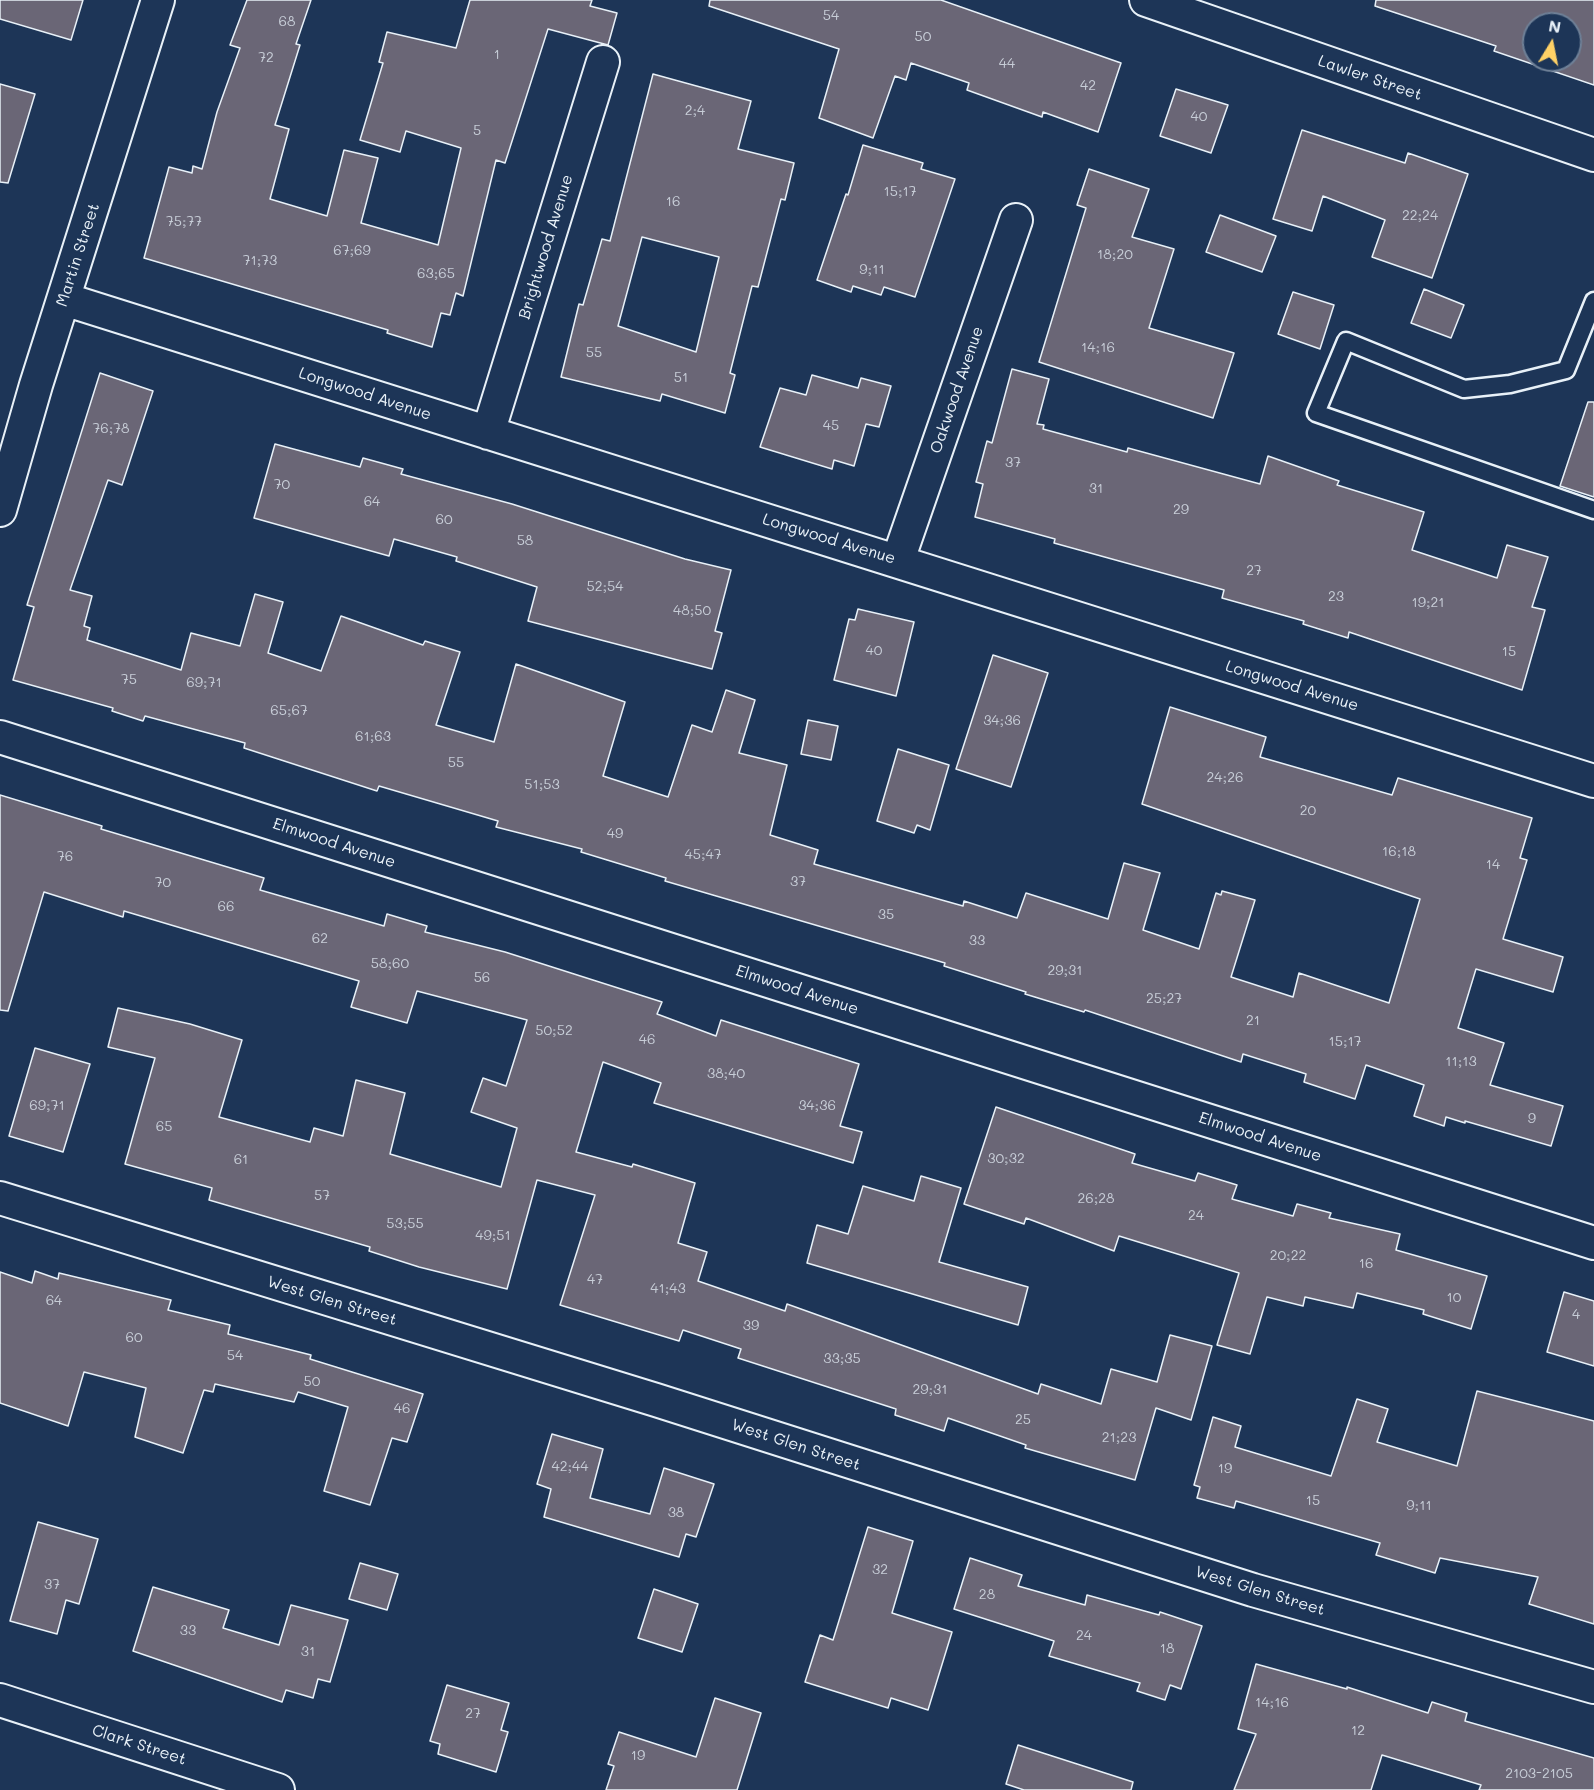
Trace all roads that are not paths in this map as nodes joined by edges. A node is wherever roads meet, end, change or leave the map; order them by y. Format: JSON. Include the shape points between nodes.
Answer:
{"nodes":[{"id":1,"x":158,"y":0,"type":"edge"},
{"id":2,"x":1146,"y":0,"type":"edge"},
{"id":3,"x":603,"y":62,"type":"dead end"},
{"id":4,"x":1594,"y":156,"type":"edge"},
{"id":5,"x":1016,"y":220,"type":"dead end"},
{"id":6,"x":64,"y":299,"type":"junction"},
{"id":7,"x":1594,"y":301,"type":"edge"},
{"id":8,"x":488,"y":433,"type":"junction"},
{"id":9,"x":0,"y":510,"type":"edge"},
{"id":10,"x":1594,"y":510,"type":"edge"},
{"id":11,"x":898,"y":561,"type":"junction"},
{"id":12,"x":0,"y":737,"type":"edge"},
{"id":13,"x":1594,"y":781,"type":"edge"},
{"id":14,"x":0,"y":1198,"type":"edge"},
{"id":15,"x":1594,"y":1243,"type":"edge"},
{"id":16,"x":1594,"y":1687,"type":"edge"},
{"id":17,"x":0,"y":1700,"type":"edge"},
{"id":18,"x":278,"y":1790,"type":"edge"}],
"edges":[{"from":1,"to":6,"type":"street","name":"Martin Street"},
{"from":2,"to":4,"type":"street","name":"Lawler Street"},
{"from":3,"to":8,"type":"street","name":"Brightwood Avenue"},
{"from":5,"to":11,"type":"street","name":"Oakwood Avenue"},
{"from":6,"to":8,"type":"street","name":"Longwood Avenue"},
{"from":6,"to":9,"type":"street","name":"Martin Street"},
{"from":7,"to":10,"type":"lane","via":[[1566,370],[1510,384],[1464,388],[1346,341],[1316,413]]},
{"from":8,"to":11,"type":"street","name":"Longwood Avenue"},
{"from":11,"to":13,"type":"street","name":"Longwood Avenue"},
{"from":12,"to":15,"type":"street","name":"Elmwood Avenue"},
{"from":14,"to":16,"type":"street","name":"West Glen Street","via":[[656,1400],[1253,1590]]},
{"from":17,"to":18,"type":"street","name":"Clark Street"}]}
